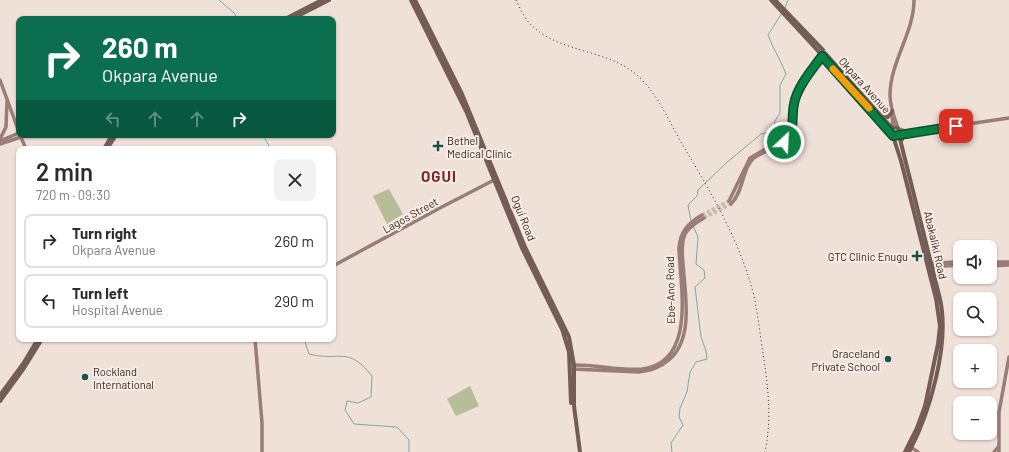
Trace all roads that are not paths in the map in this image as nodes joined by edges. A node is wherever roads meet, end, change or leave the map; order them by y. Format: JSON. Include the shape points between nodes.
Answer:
{"nodes":[{"id":1,"x":322,"y":0,"type":"edge"},
{"id":2,"x":329,"y":0,"type":"edge"},
{"id":3,"x":411,"y":0,"type":"edge"},
{"id":4,"x":415,"y":0,"type":"edge"},
{"id":5,"x":771,"y":0,"type":"edge"},
{"id":6,"x":776,"y":0,"type":"edge"},
{"id":7,"x":914,"y":0,"type":"edge"},
{"id":8,"x":783,"y":11,"type":"junction"},
{"id":9,"x":291,"y":16,"type":"edge"},
{"id":10,"x":298,"y":16,"type":"edge"},
{"id":11,"x":822,"y":54,"type":"junction"},
{"id":12,"x":0,"y":80,"type":"edge"},
{"id":13,"x":861,"y":97,"type":"junction"},
{"id":14,"x":7,"y":98,"type":"junction"},
{"id":15,"x":892,"y":112,"type":"junction"},
{"id":16,"x":882,"y":117,"type":"junction"},
{"id":17,"x":1009,"y":118,"type":"edge"},
{"id":18,"x":16,"y":123,"type":"edge"},
{"id":19,"x":892,"y":131,"type":"junction"},
{"id":20,"x":899,"y":131,"type":"junction"},
{"id":21,"x":5,"y":132,"type":"junction"},
{"id":22,"x":907,"y":133,"type":"junction"},
{"id":23,"x":16,"y":136,"type":"edge"},
{"id":24,"x":0,"y":140,"type":"edge"},
{"id":25,"x":7,"y":140,"type":"junction"},
{"id":26,"x":901,"y":141,"type":"junction"},
{"id":27,"x":0,"y":144,"type":"edge"},
{"id":28,"x":497,"y":179,"type":"junction"},
{"id":29,"x":910,"y":187,"type":"junction"},
{"id":30,"x":730,"y":202,"type":"tunnel mouth"},
{"id":31,"x":703,"y":217,"type":"tunnel mouth"},
{"id":32,"x":997,"y":262,"type":"edge"},
{"id":33,"x":1008,"y":263,"type":"edge"},
{"id":34,"x":336,"y":264,"type":"edge"},
{"id":35,"x":953,"y":264,"type":"edge"},
{"id":36,"x":929,"y":265,"type":"junction"},
{"id":37,"x":997,"y":265,"type":"edge"},
{"id":38,"x":36,"y":342,"type":"edge"},
{"id":39,"x":40,"y":342,"type":"edge"},
{"id":40,"x":255,"y":342,"type":"edge"},
{"id":41,"x":1009,"y":357,"type":"edge"},
{"id":42,"x":573,"y":367,"type":"junction"},
{"id":43,"x":0,"y":395,"type":"edge"},
{"id":44,"x":0,"y":401,"type":"edge"},
{"id":45,"x":910,"y":446,"type":"junction"},
{"id":46,"x":998,"y":446,"type":"junction"},
{"id":47,"x":262,"y":452,"type":"edge"},
{"id":48,"x":578,"y":452,"type":"edge"},
{"id":49,"x":905,"y":452,"type":"edge"},
{"id":50,"x":909,"y":452,"type":"edge"},
{"id":51,"x":918,"y":452,"type":"edge"},
{"id":52,"x":994,"y":452,"type":"edge"},
{"id":53,"x":999,"y":452,"type":"edge"}],
"edges":[{"from":1,"to":9,"type":"main road"},
{"from":2,"to":10,"type":"main road"},
{"from":3,"to":28,"type":"main road","name":"Ogui Road","via":[[462,101]]},
{"from":4,"to":28,"type":"main road","name":"Ogui Road","via":[[462,94]]},
{"from":5,"to":8,"type":"main road","name":"Okpara Avenue"},
{"from":6,"to":8,"type":"main road","name":"Okpara Avenue"},
{"from":7,"to":15,"type":"main road","via":[[911,23],[892,81]]},
{"from":8,"to":11,"type":"main road","name":"Okpara Avenue"},
{"from":11,"to":13,"type":"main road","name":"Okpara Avenue"},
{"from":11,"to":30,"type":"main road","via":[[804,76],[792,99],[788,133],[750,158]]},
{"from":12,"to":14,"type":"main road"},
{"from":13,"to":16,"type":"main road","name":"Okpara Avenue"},
{"from":13,"to":19,"type":"main road","name":"Okpara Avenue"},
{"from":14,"to":18,"type":"main road"},
{"from":14,"to":21,"type":"main road"},
{"from":15,"to":16,"type":"main road","via":[[888,117]]},
{"from":15,"to":19,"type":"main road"},
{"from":15,"to":20,"type":"main road"},
{"from":16,"to":19,"type":"main road","name":"Okpara Avenue"},
{"from":17,"to":22,"type":"main road"},
{"from":19,"to":20,"type":"main road"},
{"from":19,"to":20,"type":"main road"},
{"from":19,"to":29,"type":"main road","name":"Abakaliki Road"},
{"from":20,"to":22,"type":"main road"},
{"from":20,"to":26,"type":"main road","name":"Abakaliki Road"},
{"from":21,"to":24,"type":"main road"},
{"from":21,"to":25,"type":"main road"},
{"from":22,"to":26,"type":"main road"},
{"from":23,"to":25,"type":"main road"},
{"from":24,"to":25,"type":"main road"},
{"from":25,"to":27,"type":"main road"},
{"from":26,"to":29,"type":"main road","name":"Abakaliki Road"},
{"from":28,"to":34,"type":"main road","name":"Lagos Street"},
{"from":28,"to":42,"type":"main road","name":"Ogui Road","via":[[525,247],[570,337]]},
{"from":29,"to":36,"type":"main road","name":"Abakaliki Road"},
{"from":31,"to":42,"type":"main road","name":"Ebe-Ano Road","via":[[692,224],[683,241],[686,317],[682,339],[675,354],[663,365],[650,371]]},
{"from":32,"to":33,"type":"main road"},
{"from":33,"to":37,"type":"main road"},
{"from":35,"to":36,"type":"main road"},
{"from":36,"to":45,"type":"main road","name":"Abakaliki Road","via":[[942,308],[944,330],[922,427]]},
{"from":38,"to":43,"type":"main road"},
{"from":39,"to":44,"type":"main road"},
{"from":40,"to":47,"type":"main road"},
{"from":41,"to":46,"type":"main road","via":[[999,412]]},
{"from":42,"to":48,"type":"main road","name":"Ogui Road"},
{"from":45,"to":49,"type":"main road","name":"Abakaliki Road"},
{"from":45,"to":50,"type":"main road","name":"Abakaliki Road"},
{"from":45,"to":51,"type":"main road"},
{"from":46,"to":52,"type":"main road"},
{"from":46,"to":53,"type":"main road"}]}
